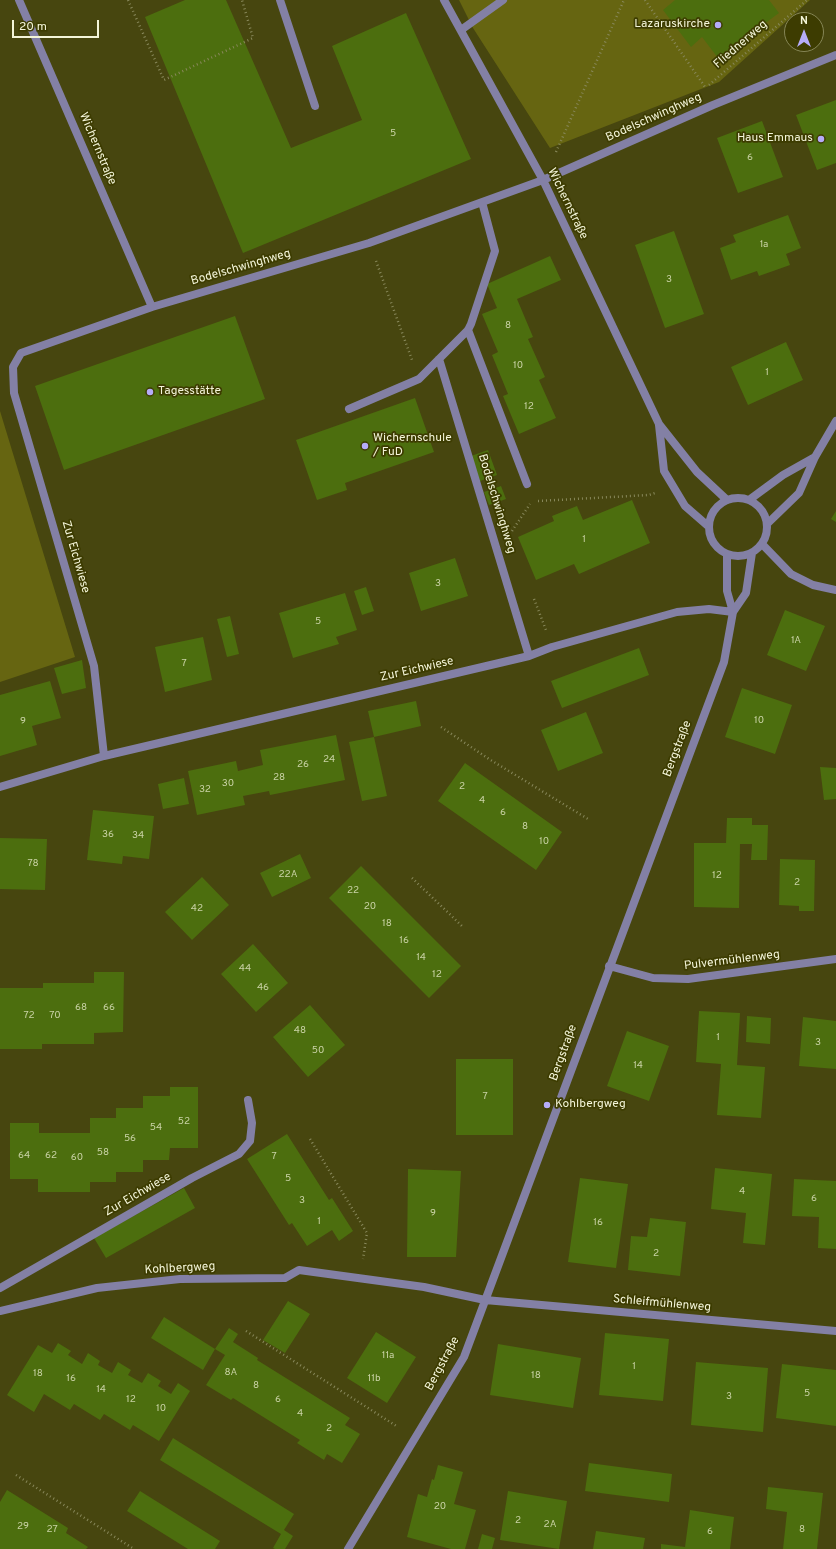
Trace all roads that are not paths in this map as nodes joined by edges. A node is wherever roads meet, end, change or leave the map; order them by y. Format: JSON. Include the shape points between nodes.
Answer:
{"nodes":[{"id":1,"x":19,"y":0,"type":"edge"},
{"id":2,"x":280,"y":0,"type":"edge"},
{"id":3,"x":444,"y":0,"type":"edge"},
{"id":4,"x":503,"y":0,"type":"edge"},
{"id":5,"x":461,"y":30,"type":"junction"},
{"id":6,"x":836,"y":55,"type":"edge"},
{"id":7,"x":315,"y":106,"type":"dead end"},
{"id":8,"x":543,"y":180,"type":"junction"},
{"id":9,"x":482,"y":202,"type":"junction"},
{"id":10,"x":152,"y":307,"type":"junction"},
{"id":11,"x":468,"y":330,"type":"junction"},
{"id":12,"x":439,"y":359,"type":"junction"},
{"id":13,"x":13,"y":367,"type":"joint"},
{"id":14,"x":349,"y":409,"type":"dead end"},
{"id":15,"x":836,"y":421,"type":"edge"},
{"id":16,"x":659,"y":424,"type":"junction"},
{"id":17,"x":815,"y":457,"type":"junction"},
{"id":18,"x":527,"y":484,"type":"dead end"},
{"id":19,"x":727,"y":500,"type":"junction"},
{"id":20,"x":749,"y":500,"type":"junction"},
{"id":21,"x":767,"y":524,"type":"junction"},
{"id":22,"x":708,"y":526,"type":"junction"},
{"id":23,"x":762,"y":544,"type":"junction"},
{"id":24,"x":752,"y":553,"type":"junction"},
{"id":25,"x":728,"y":555,"type":"junction"},
{"id":26,"x":836,"y":590,"type":"edge"},
{"id":27,"x":733,"y":612,"type":"junction"},
{"id":28,"x":529,"y":656,"type":"junction"},
{"id":29,"x":104,"y":756,"type":"junction"},
{"id":30,"x":0,"y":787,"type":"edge"},
{"id":31,"x":836,"y":959,"type":"edge"},
{"id":32,"x":609,"y":966,"type":"junction"},
{"id":33,"x":248,"y":1100,"type":"dead end"},
{"id":34,"x":0,"y":1288,"type":"edge"},
{"id":35,"x":485,"y":1300,"type":"junction"},
{"id":36,"x":0,"y":1311,"type":"edge"},
{"id":37,"x":836,"y":1332,"type":"edge"},
{"id":38,"x":348,"y":1549,"type":"edge"}],
"edges":[{"from":1,"to":10,"type":"street","name":"Wichernstraße"},
{"from":2,"to":7,"type":"street"},
{"from":3,"to":5,"type":"street","name":"Wichernstraße"},
{"from":4,"to":5,"type":"street"},
{"from":5,"to":8,"type":"street","name":"Wichernstraße"},
{"from":6,"to":8,"type":"street","name":"Bodelschwinghweg","via":[[713,105]]},
{"from":8,"to":9,"type":"street","name":"Bodelschwinghweg"},
{"from":8,"to":16,"type":"street","name":"Wichernstraße"},
{"from":9,"to":10,"type":"street","name":"Bodelschwinghweg","via":[[369,243]]},
{"from":9,"to":11,"type":"street","via":[[495,251]]},
{"from":10,"to":13,"type":"street","name":"Bodelschwinghweg","via":[[21,353]]},
{"from":11,"to":12,"type":"street"},
{"from":11,"to":18,"type":"street"},
{"from":12,"to":14,"type":"street","via":[[419,379]]},
{"from":12,"to":28,"type":"street","name":"Bodelschwinghweg"},
{"from":13,"to":29,"type":"street","name":"Zur Eichwiese","via":[[14,393],[94,666]]},
{"from":15,"to":17,"type":"street"},
{"from":16,"to":19,"type":"street","name":"Wichernstraße","via":[[697,472]]},
{"from":16,"to":22,"type":"street","name":"Wichernstraße","via":[[664,471],[685,506]]},
{"from":17,"to":20,"type":"street","via":[[783,475]]},
{"from":17,"to":21,"type":"street","via":[[799,493]]},
{"from":19,"to":20,"type":"street"},
{"from":19,"to":22,"type":"street","via":[[717,506],[710,515]]},
{"from":20,"to":21,"type":"street","via":[[764,514]]},
{"from":21,"to":23,"type":"street"},
{"from":22,"to":25,"type":"street","via":[[710,538],[717,548]]},
{"from":23,"to":24,"type":"street"},
{"from":23,"to":26,"type":"street","via":[[791,574],[813,585]]},
{"from":24,"to":25,"type":"street"},
{"from":24,"to":27,"type":"street","name":"Bergstraße","via":[[746,593]]},
{"from":25,"to":27,"type":"street","name":"Bergstraße","via":[[728,590]]},
{"from":27,"to":28,"type":"street","name":"Zur Eichwiese","via":[[709,609],[677,612],[552,647]]},
{"from":27,"to":32,"type":"street","name":"Bergstraße","via":[[724,662]]},
{"from":28,"to":29,"type":"street","name":"Zur Eichwiese"},
{"from":29,"to":30,"type":"street","name":"Zur Eichwiese"},
{"from":31,"to":32,"type":"street","name":"Pulvermühlenweg","via":[[688,980],[653,978]]},
{"from":32,"to":35,"type":"street","name":"Bergstraße"},
{"from":33,"to":34,"type":"street","name":"Zur Eichwiese","via":[[252,1123],[250,1141],[239,1154],[192,1178]]},
{"from":35,"to":36,"type":"street","name":"Kohlbergweg","via":[[424,1287],[299,1270],[285,1278],[180,1279],[97,1288]]},
{"from":35,"to":37,"type":"street","name":"Schleifmühlenweg"},
{"from":35,"to":38,"type":"street","name":"Bergstraße","via":[[464,1357]]}]}
